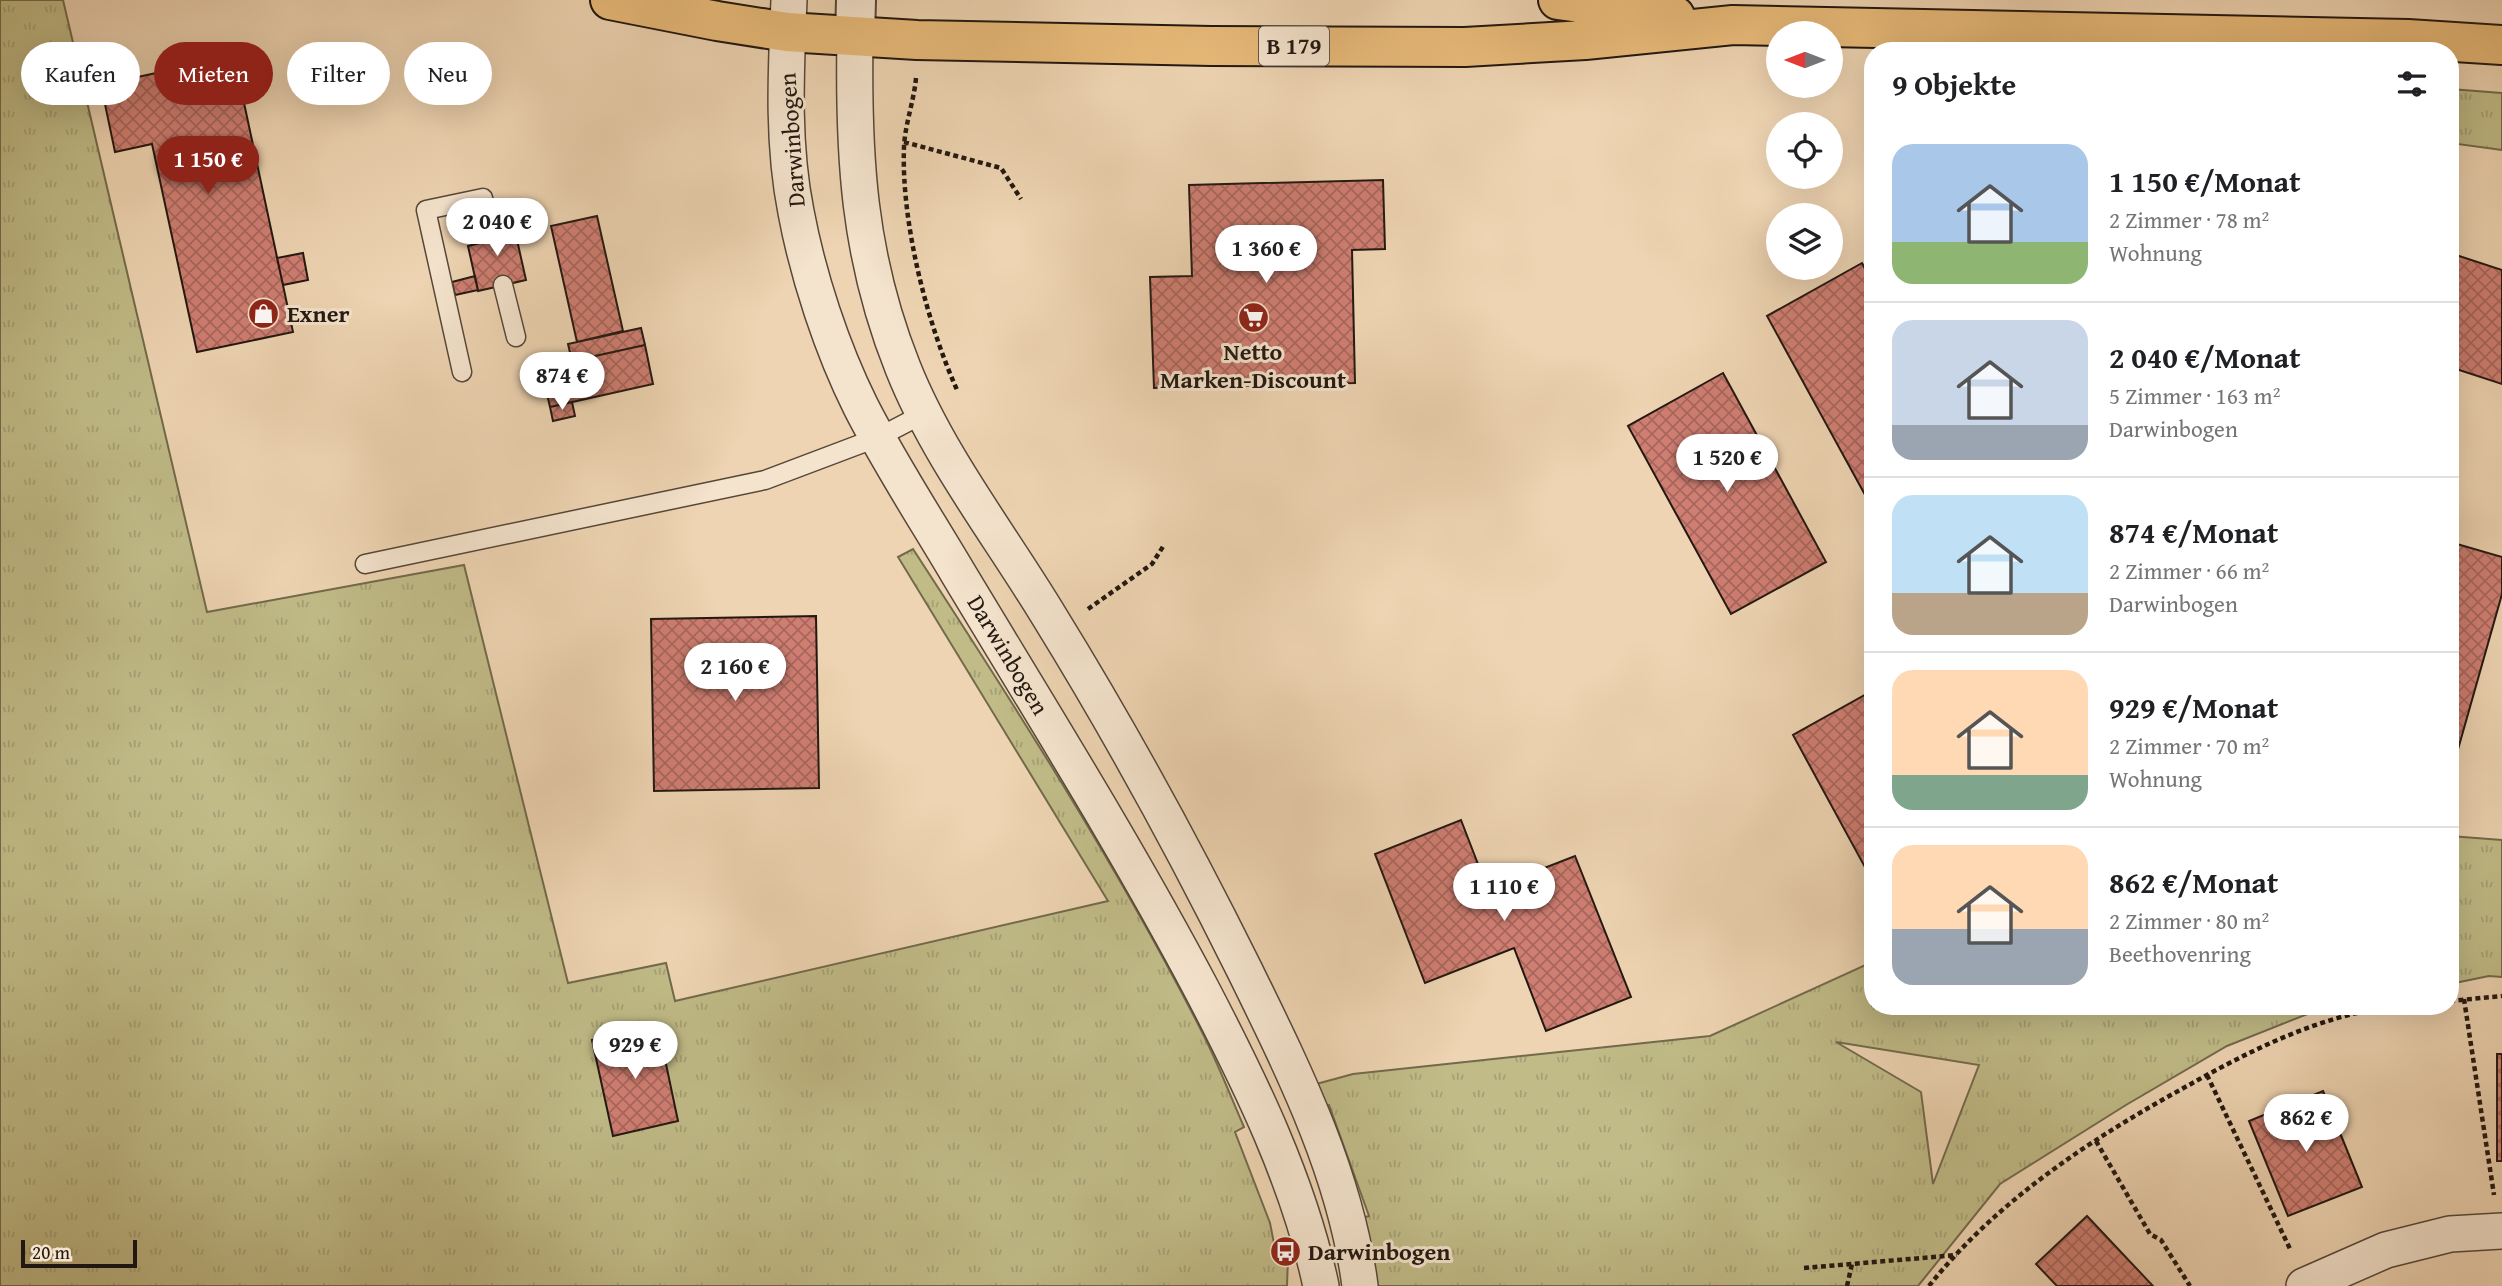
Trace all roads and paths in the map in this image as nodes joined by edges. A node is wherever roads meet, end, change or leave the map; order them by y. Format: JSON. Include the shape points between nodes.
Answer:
{"nodes":[{"id":1,"x":610,"y":0,"type":"edge"},
{"id":2,"x":1558,"y":0,"type":"edge"},
{"id":3,"x":788,"y":16,"type":"edge"},
{"id":4,"x":855,"y":18,"type":"edge"},
{"id":5,"x":1733,"y":25,"type":"junction"},
{"id":6,"x":2453,"y":42,"type":"edge"},
{"id":7,"x":2459,"y":42,"type":"edge"},
{"id":8,"x":2502,"y":44,"type":"edge"},
{"id":9,"x":904,"y":142,"type":"dead end"},
{"id":10,"x":1021,"y":199,"type":"dead end"},
{"id":11,"x":490,"y":227,"type":"dead end"},
{"id":12,"x":503,"y":285,"type":"dead end"},
{"id":13,"x":516,"y":337,"type":"dead end"},
{"id":14,"x":462,"y":372,"type":"dead end"},
{"id":15,"x":925,"y":414,"type":"junction"},
{"id":16,"x":879,"y":437,"type":"junction"},
{"id":17,"x":1164,"y":545,"type":"dead end"},
{"id":18,"x":365,"y":564,"type":"dead end"},
{"id":19,"x":1082,"y":613,"type":"dead end"},
{"id":20,"x":2502,"y":996,"type":"edge"},
{"id":21,"x":2459,"y":999,"type":"edge"},
{"id":22,"x":2464,"y":999,"type":"junction"},
{"id":23,"x":2358,"y":1015,"type":"edge"},
{"id":24,"x":2207,"y":1074,"type":"junction"},
{"id":25,"x":2096,"y":1141,"type":"junction"},
{"id":26,"x":2501,"y":1231,"type":"edge"},
{"id":27,"x":1313,"y":1248,"type":"junction"},
{"id":28,"x":1956,"y":1255,"type":"junction"},
{"id":29,"x":1852,"y":1264,"type":"junction"},
{"id":30,"x":1804,"y":1268,"type":"dead end"},
{"id":31,"x":2306,"y":1285,"type":"edge"},
{"id":32,"x":1304,"y":1286,"type":"edge"},
{"id":33,"x":1321,"y":1286,"type":"edge"},
{"id":34,"x":1360,"y":1286,"type":"edge"},
{"id":35,"x":1847,"y":1286,"type":"edge"},
{"id":36,"x":1929,"y":1286,"type":"edge"},
{"id":37,"x":2190,"y":1286,"type":"edge"}],
"edges":[{"from":1,"to":3,"type":"main road","number":"B 179","via":[[717,22]]},
{"from":2,"to":5,"type":"main road","number":"B 179"},
{"from":3,"to":4,"type":"main road","number":"B 179"},
{"from":3,"to":16,"type":"street","name":"Darwinbogen","via":[[784,103],[796,213],[834,344]]},
{"from":4,"to":5,"type":"main road","number":"B 179","via":[[917,40],[1211,46],[1465,47]]},
{"from":4,"to":15,"type":"street","via":[[857,182],[867,248],[903,368]]},
{"from":5,"to":6,"type":"main road","number":"B 179"},
{"from":7,"to":8,"type":"main road","number":"B 179"},
{"from":9,"to":10,"type":"path","via":[[1002,168]]},
{"from":11,"to":14,"type":"lane","via":[[483,198],[426,210]]},
{"from":12,"to":13,"type":"lane"},
{"from":15,"to":16,"type":"lane"},
{"from":15,"to":34,"type":"street","via":[[1056,628],[1219,918],[1316,1125],[1348,1218]]},
{"from":16,"to":18,"type":"lane","via":[[765,480]]},
{"from":16,"to":27,"type":"street","name":"Darwinbogen","via":[[1171,931],[1265,1116]]},
{"from":17,"to":19,"type":"path","via":[[1152,564]]},
{"from":20,"to":22,"type":"path"},
{"from":21,"to":22,"type":"path"},
{"from":22,"to":26,"type":"path"},
{"from":23,"to":24,"type":"path","via":[[2311,1026]]},
{"from":24,"to":25,"type":"path"},
{"from":24,"to":31,"type":"path"},
{"from":25,"to":28,"type":"path","via":[[1977,1232]]},
{"from":25,"to":37,"type":"path","via":[[2150,1234],[2161,1240]]},
{"from":26,"to":31,"type":"street","via":[[2450,1234],[2386,1250]]},
{"from":27,"to":32,"type":"street"},
{"from":27,"to":33,"type":"street","name":"Darwinbogen"},
{"from":28,"to":29,"type":"path"},
{"from":28,"to":36,"type":"path"},
{"from":29,"to":30,"type":"path"},
{"from":29,"to":35,"type":"path"}]}
